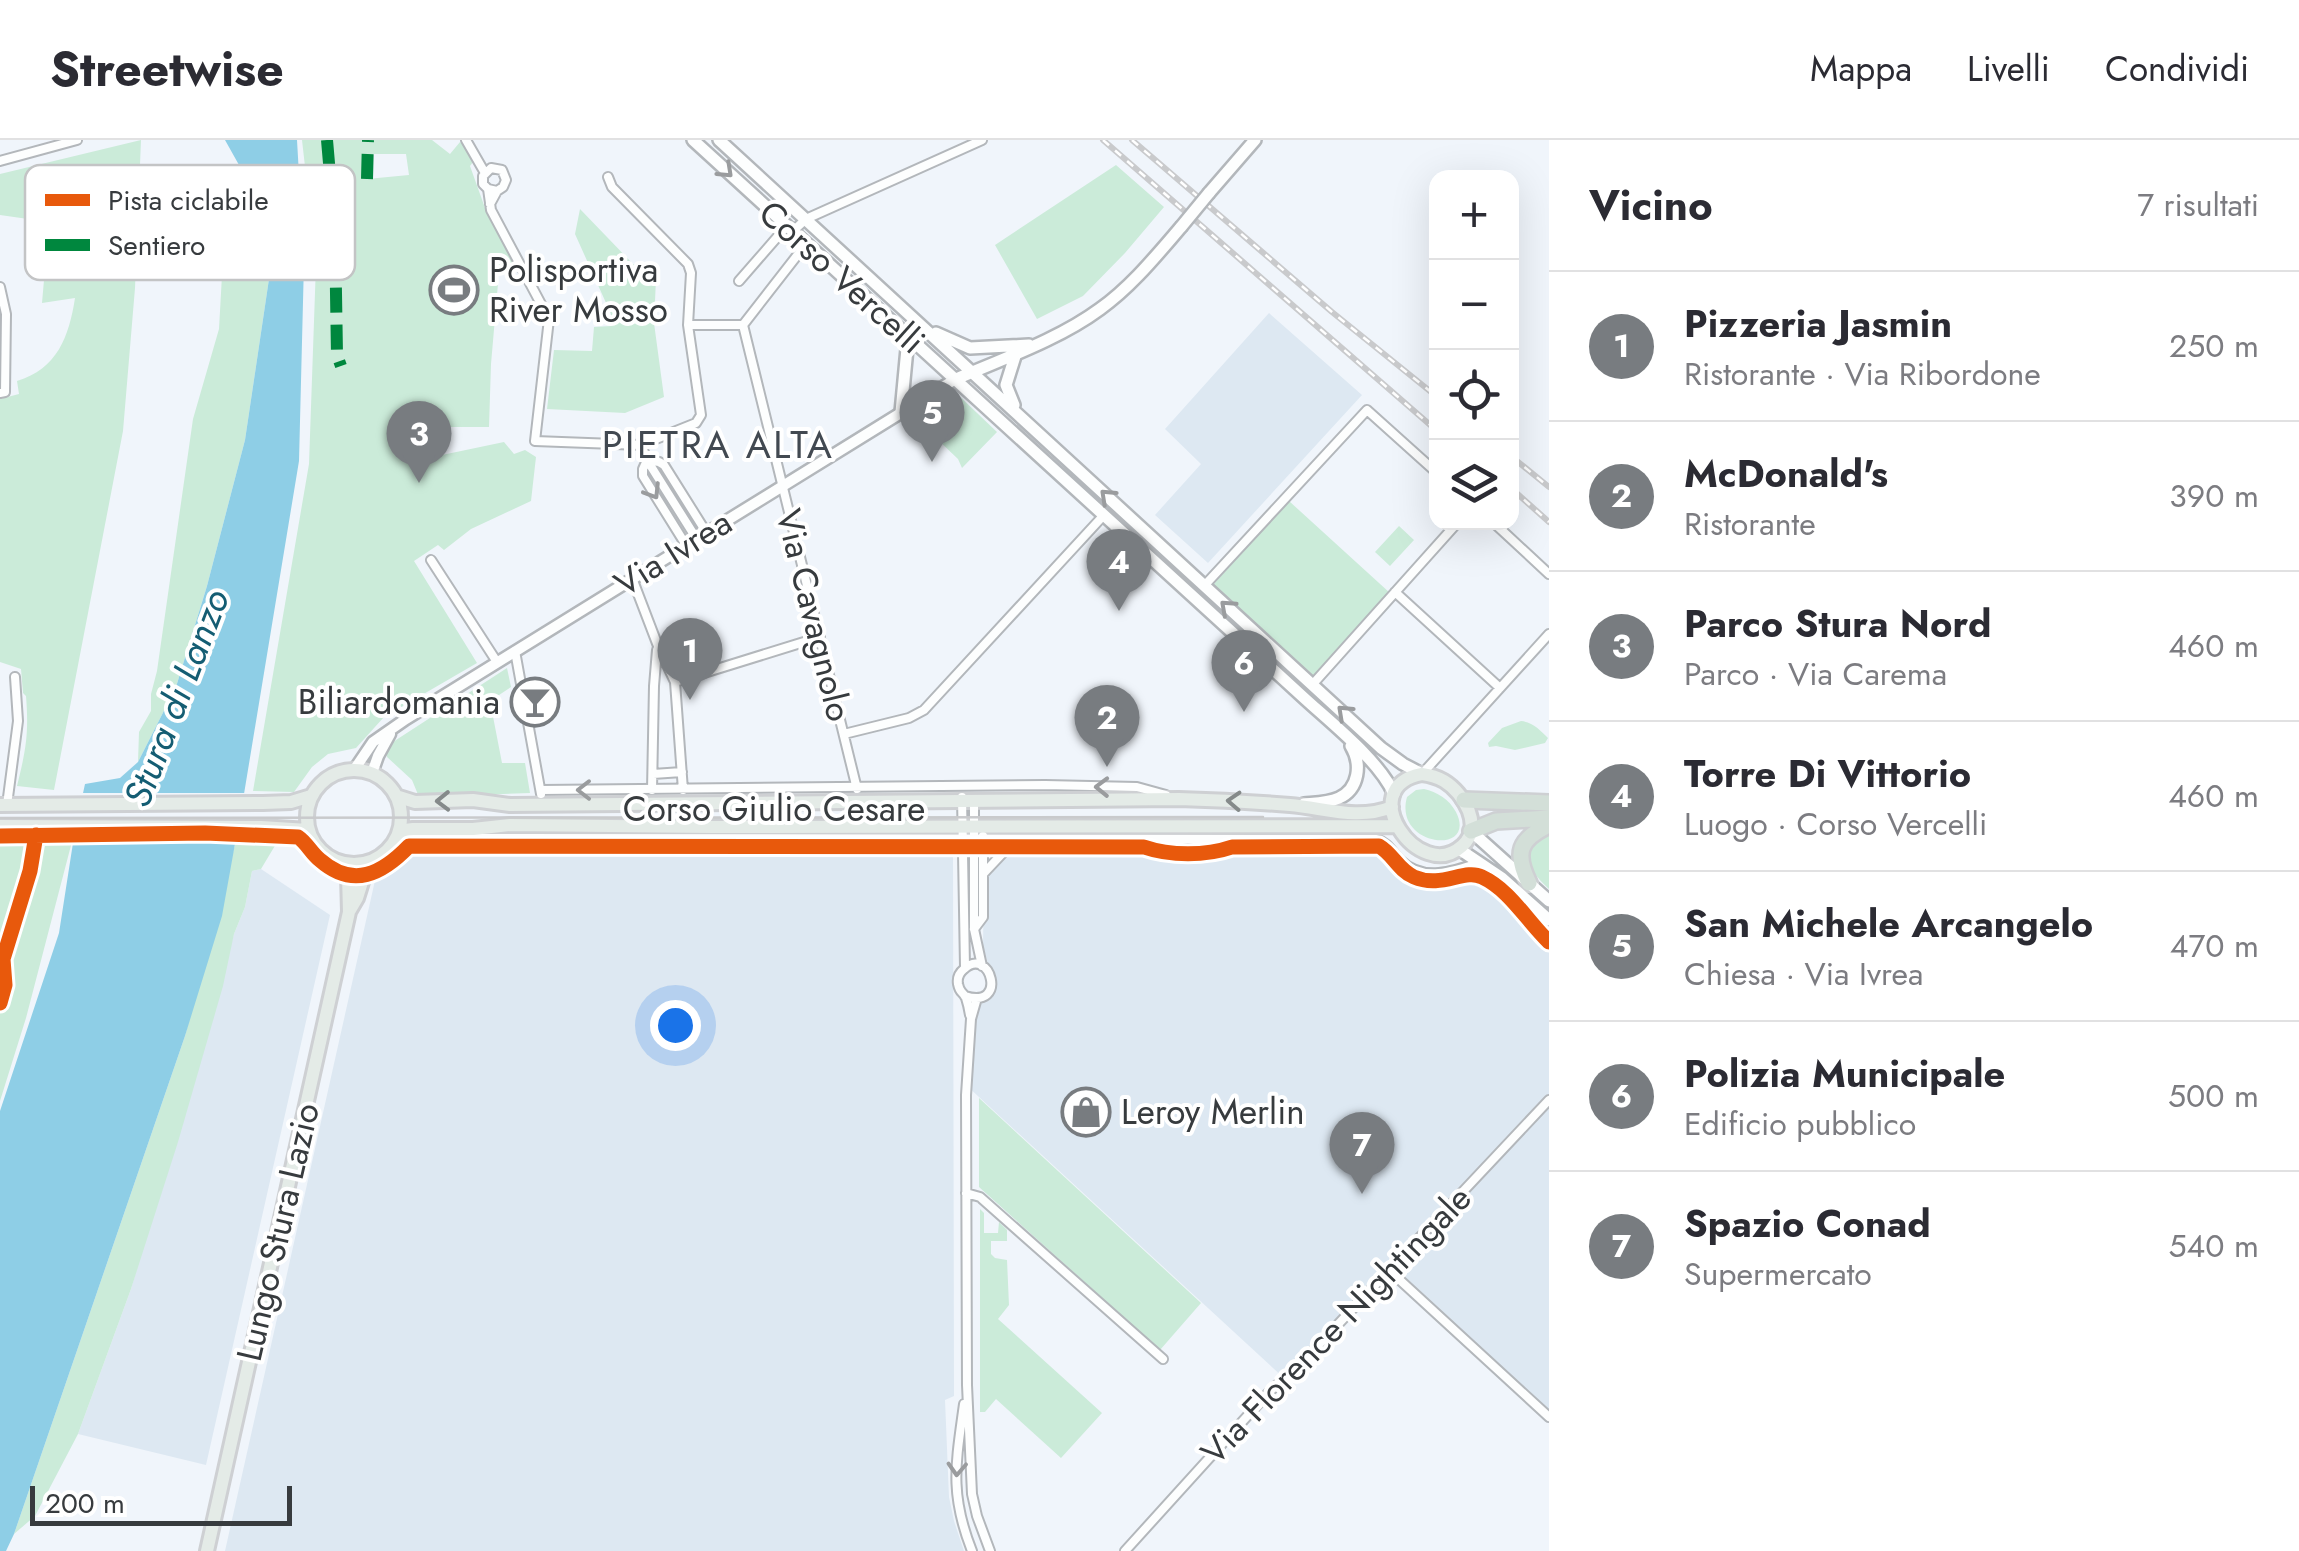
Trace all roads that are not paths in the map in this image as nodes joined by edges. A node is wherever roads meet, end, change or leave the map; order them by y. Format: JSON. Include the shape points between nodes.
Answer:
{"nodes":[{"id":1,"x":77,"y":140,"type":"edge"},
{"id":2,"x":466,"y":140,"type":"edge"},
{"id":3,"x":693,"y":140,"type":"edge"},
{"id":4,"x":719,"y":140,"type":"edge"},
{"id":5,"x":982,"y":140,"type":"edge"},
{"id":6,"x":1254,"y":140,"type":"edge"},
{"id":7,"x":0,"y":162,"type":"edge"},
{"id":8,"x":484,"y":172,"type":"junction"},
{"id":9,"x":608,"y":177,"type":"dead end"},
{"id":10,"x":492,"y":190,"type":"junction"},
{"id":11,"x":806,"y":219,"type":"junction"},
{"id":12,"x":789,"y":229,"type":"junction"},
{"id":13,"x":806,"y":244,"type":"junction"},
{"id":14,"x":739,"y":281,"type":"dead end"},
{"id":15,"x":0,"y":287,"type":"edge"},
{"id":16,"x":743,"y":324,"type":"junction"},
{"id":17,"x":920,"y":324,"type":"junction"},
{"id":18,"x":688,"y":325,"type":"junction"},
{"id":19,"x":908,"y":338,"type":"junction"},
{"id":20,"x":1033,"y":345,"type":"junction"},
{"id":21,"x":1016,"y":353,"type":"junction"},
{"id":22,"x":972,"y":372,"type":"junction"},
{"id":23,"x":954,"y":380,"type":"junction"},
{"id":24,"x":0,"y":393,"type":"edge"},
{"id":25,"x":901,"y":412,"type":"junction"},
{"id":26,"x":1021,"y":417,"type":"junction"},
{"id":27,"x":641,"y":445,"type":"junction"},
{"id":28,"x":647,"y":460,"type":"junction"},
{"id":29,"x":1429,"y":466,"type":"edge"},
{"id":30,"x":782,"y":486,"type":"junction"},
{"id":31,"x":1103,"y":516,"type":"junction"},
{"id":32,"x":1451,"y":530,"type":"edge"},
{"id":33,"x":1502,"y":530,"type":"edge"},
{"id":34,"x":696,"y":538,"type":"junction"},
{"id":35,"x":431,"y":560,"type":"dead end"},
{"id":36,"x":1549,"y":574,"type":"edge"},
{"id":37,"x":632,"y":578,"type":"junction"},
{"id":38,"x":1204,"y":586,"type":"junction"},
{"id":39,"x":1395,"y":592,"type":"junction"},
{"id":40,"x":1549,"y":634,"type":"edge"},
{"id":41,"x":820,"y":636,"type":"junction"},
{"id":42,"x":658,"y":646,"type":"junction"},
{"id":43,"x":515,"y":652,"type":"junction"},
{"id":44,"x":497,"y":662,"type":"junction"},
{"id":45,"x":15,"y":677,"type":"dead end"},
{"id":46,"x":675,"y":682,"type":"junction"},
{"id":47,"x":1313,"y":683,"type":"junction"},
{"id":48,"x":1500,"y":688,"type":"junction"},
{"id":49,"x":1302,"y":696,"type":"junction"},
{"id":50,"x":394,"y":727,"type":"junction"},
{"id":51,"x":844,"y":734,"type":"junction"},
{"id":52,"x":1346,"y":738,"type":"junction"},
{"id":53,"x":354,"y":770,"type":"junction"},
{"id":54,"x":682,"y":772,"type":"junction"},
{"id":55,"x":372,"y":774,"type":"junction"},
{"id":56,"x":652,"y":774,"type":"junction"},
{"id":57,"x":1422,"y":774,"type":"junction"},
{"id":58,"x":857,"y":788,"type":"junction"},
{"id":59,"x":652,"y":790,"type":"junction"},
{"id":60,"x":684,"y":790,"type":"junction"},
{"id":61,"x":968,"y":794,"type":"junction"},
{"id":62,"x":311,"y":796,"type":"junction"},
{"id":63,"x":396,"y":796,"type":"junction"},
{"id":64,"x":744,"y":796,"type":"junction"},
{"id":65,"x":542,"y":797,"type":"junction"},
{"id":66,"x":1393,"y":800,"type":"junction"},
{"id":67,"x":1464,"y":800,"type":"junction"},
{"id":68,"x":7,"y":801,"type":"edge"},
{"id":69,"x":1549,"y":803,"type":"edge"},
{"id":70,"x":1289,"y":805,"type":"junction"},
{"id":71,"x":1549,"y":821,"type":"edge"},
{"id":72,"x":0,"y":826,"type":"edge"},
{"id":73,"x":1396,"y":826,"type":"junction"},
{"id":74,"x":308,"y":830,"type":"junction"},
{"id":75,"x":1471,"y":831,"type":"junction"},
{"id":76,"x":973,"y":833,"type":"junction"},
{"id":77,"x":1250,"y":833,"type":"junction"},
{"id":78,"x":396,"y":838,"type":"junction"},
{"id":79,"x":1016,"y":840,"type":"junction"},
{"id":80,"x":1458,"y":849,"type":"junction"},
{"id":81,"x":1438,"y":855,"type":"junction"},
{"id":82,"x":368,"y":863,"type":"junction"},
{"id":83,"x":1480,"y":863,"type":"junction"},
{"id":84,"x":346,"y":864,"type":"junction"},
{"id":85,"x":984,"y":873,"type":"junction"},
{"id":86,"x":1435,"y":874,"type":"junction"},
{"id":87,"x":1529,"y":883,"type":"junction"},
{"id":88,"x":1549,"y":901,"type":"edge"},
{"id":89,"x":349,"y":912,"type":"junction"},
{"id":90,"x":1549,"y":920,"type":"edge"},
{"id":91,"x":974,"y":929,"type":"junction"},
{"id":92,"x":982,"y":966,"type":"junction"},
{"id":93,"x":965,"y":967,"type":"junction"},
{"id":94,"x":966,"y":996,"type":"junction"},
{"id":95,"x":977,"y":998,"type":"junction"},
{"id":96,"x":971,"y":1019,"type":"junction"},
{"id":97,"x":1549,"y":1100,"type":"edge"},
{"id":98,"x":966,"y":1193,"type":"junction"},
{"id":99,"x":1390,"y":1271,"type":"junction"},
{"id":100,"x":1163,"y":1359,"type":"dead end"},
{"id":101,"x":967,"y":1384,"type":"junction"},
{"id":102,"x":1549,"y":1417,"type":"edge"},
{"id":103,"x":207,"y":1551,"type":"edge"},
{"id":104,"x":972,"y":1551,"type":"edge"},
{"id":105,"x":990,"y":1551,"type":"edge"},
{"id":106,"x":1125,"y":1551,"type":"edge"}],
"edges":[{"from":1,"to":7,"type":"street"},
{"from":2,"to":8,"type":"street"},
{"from":3,"to":12,"type":"main road","name":"Corso Vercelli","one_way":true},
{"from":4,"to":11,"type":"main road","name":"Corso Vercelli"},
{"from":5,"to":11,"type":"street"},
{"from":6,"to":20,"type":"main road","bridge":true,"via":[[1133,281],[1101,309]]},
{"from":8,"to":10,"type":"street","via":[[483,184]]},
{"from":8,"to":10,"type":"street","via":[[504,173],[505,184]]},
{"from":9,"to":18,"type":"street","via":[[690,268]]},
{"from":10,"to":27,"type":"street","via":[[491,210],[549,318],[535,441]]},
{"from":11,"to":12,"type":"street"},
{"from":11,"to":17,"type":"main road","name":"Corso Vercelli"},
{"from":12,"to":13,"type":"main road","name":"Corso Vercelli"},
{"from":12,"to":14,"type":"street"},
{"from":13,"to":16,"type":"street"},
{"from":13,"to":19,"type":"main road","name":"Corso Vercelli"},
{"from":15,"to":24,"type":"street","via":[[6,314]]},
{"from":16,"to":18,"type":"street"},
{"from":16,"to":30,"type":"street","name":"Via Cavagnolo"},
{"from":17,"to":20,"type":"main road","via":[[970,348]]},
{"from":17,"to":22,"type":"main road","name":"Corso Vercelli"},
{"from":18,"to":27,"type":"street","via":[[700,420]]},
{"from":19,"to":23,"type":"main road","name":"Corso Vercelli"},
{"from":19,"to":25,"type":"main road"},
{"from":20,"to":21,"type":"main road"},
{"from":21,"to":22,"type":"main road"},
{"from":21,"to":26,"type":"main road","via":[[1006,385]]},
{"from":22,"to":23,"type":"main road"},
{"from":22,"to":26,"type":"main road","name":"Corso Vercelli"},
{"from":23,"to":25,"type":"street","name":"Via Ivrea"},
{"from":23,"to":31,"type":"main road","name":"Corso Vercelli"},
{"from":25,"to":30,"type":"street","name":"Via Ivrea"},
{"from":38,"to":26,"type":"main road","name":"Corso Vercelli","one_way":true},
{"from":27,"to":28,"type":"street"},
{"from":28,"to":34,"type":"street","via":[[664,465]]},
{"from":28,"to":34,"type":"street","one_way":true,"via":[[643,476]]},
{"from":29,"to":38,"type":"street","via":[[1367,410]]},
{"from":30,"to":34,"type":"street","name":"Via Ivrea"},
{"from":30,"to":41,"type":"street","name":"Via Cavagnolo"},
{"from":31,"to":49,"type":"main road","name":"Corso Vercelli"},
{"from":31,"to":51,"type":"street","via":[[924,710]]},
{"from":32,"to":39,"type":"street"},
{"from":33,"to":36,"type":"street"},
{"from":34,"to":37,"type":"street","name":"Via Ivrea"},
{"from":35,"to":44,"type":"street"},
{"from":37,"to":42,"type":"street"},
{"from":37,"to":43,"type":"street","name":"Via Ivrea"},
{"from":47,"to":38,"type":"main road","name":"Corso Vercelli","one_way":true},
{"from":39,"to":47,"type":"street"},
{"from":39,"to":48,"type":"street"},
{"from":40,"to":48,"type":"street"},
{"from":41,"to":46,"type":"street"},
{"from":41,"to":51,"type":"street","name":"Via Cavagnolo"},
{"from":42,"to":46,"type":"street"},
{"from":42,"to":56,"type":"street"},
{"from":43,"to":44,"type":"street","name":"Via Ivrea"},
{"from":43,"to":65,"type":"street"},
{"from":44,"to":50,"type":"street","name":"Via Ivrea"},
{"from":45,"to":68,"type":"street","via":[[18,718]]},
{"from":46,"to":54,"type":"street"},
{"from":47,"to":49,"type":"street"},
{"from":57,"to":47,"type":"main road","name":"Corso Vercelli","one_way":true,"via":[[1392,756]]},
{"from":48,"to":57,"type":"street"},
{"from":49,"to":52,"type":"main road","name":"Corso Vercelli"},
{"from":50,"to":53,"type":"street","name":"Via Ivrea","via":[[373,742]]},
{"from":50,"to":55,"type":"street"},
{"from":51,"to":58,"type":"street","name":"Via Cavagnolo"},
{"from":52,"to":66,"type":"main road","name":"Corso Vercelli","via":[[1385,778]]},
{"from":52,"to":70,"type":"main road","via":[[1358,763],[1349,791],[1334,800]]},
{"from":53,"to":55,"type":"main road"},
{"from":53,"to":62,"type":"main road","via":[[328,777]]},
{"from":54,"to":56,"type":"street"},
{"from":54,"to":60,"type":"street"},
{"from":55,"to":63,"type":"main road"},
{"from":56,"to":59,"type":"street"},
{"from":57,"to":66,"type":"main road","via":[[1406,780]]},
{"from":57,"to":67,"type":"main road","via":[[1442,779]]},
{"from":58,"to":61,"type":"street","name":"Corso Giulio Cesare"},
{"from":58,"to":64,"type":"street","name":"Corso Giulio Cesare"},
{"from":59,"to":60,"type":"street","name":"Corso Giulio Cesare"},
{"from":59,"to":65,"type":"street","name":"Corso Giulio Cesare","one_way":true},
{"from":60,"to":64,"type":"street","name":"Corso Giulio Cesare"},
{"from":61,"to":64,"type":"main road","name":"Corso Giulio Cesare"},
{"from":70,"to":61,"type":"main road","name":"Corso Giulio Cesare","one_way":true},
{"from":61,"to":76,"type":"street"},
{"from":62,"to":68,"type":"main road","via":[[263,803]]},
{"from":62,"to":74,"type":"main road"},
{"from":65,"to":63,"type":"main road","name":"Corso Giulio Cesare","one_way":true,"via":[[510,805]]},
{"from":63,"to":78,"type":"main road"},
{"from":64,"to":65,"type":"main road","name":"Corso Giulio Cesare"},
{"from":66,"to":70,"type":"main road","name":"Corso Giulio Cesare","via":[[1376,813],[1356,814]]},
{"from":66,"to":73,"type":"main road"},
{"from":67,"to":69,"type":"highway"},
{"from":67,"to":75,"type":"main road"},
{"from":71,"to":75,"type":"highway","via":[[1496,822]]},
{"from":71,"to":87,"type":"highway","via":[[1528,836],[1521,852]]},
{"from":72,"to":74,"type":"main road"},
{"from":73,"to":77,"type":"main road","name":"Corso Giulio Cesare"},
{"from":73,"to":81,"type":"main road","via":[[1415,846]]},
{"from":74,"to":84,"type":"main road","via":[[322,853]]},
{"from":75,"to":80,"type":"main road"},
{"from":75,"to":87,"type":"main road"},
{"from":76,"to":77,"type":"main road","name":"Corso Giulio Cesare"},
{"from":76,"to":78,"type":"main road","name":"Corso Giulio Cesare","via":[[510,825],[413,828]]},
{"from":76,"to":79,"type":"street","name":"Corso Giulio Cesare"},
{"from":76,"to":85,"type":"street"},
{"from":76,"to":91,"type":"street"},
{"from":76,"to":93,"type":"street"},
{"from":77,"to":79,"type":"street","name":"Corso Giulio Cesare"},
{"from":77,"to":86,"type":"street","name":"Corso Giulio Cesare","via":[[1376,839],[1408,866]]},
{"from":78,"to":82,"type":"main road"},
{"from":79,"to":85,"type":"street"},
{"from":80,"to":81,"type":"main road"},
{"from":80,"to":83,"type":"main road"},
{"from":81,"to":86,"type":"street"},
{"from":82,"to":84,"type":"main road"},
{"from":82,"to":89,"type":"main road","name":"Lungo Stura Lazio"},
{"from":83,"to":86,"type":"street"},
{"from":83,"to":90,"type":"main road"},
{"from":84,"to":89,"type":"main road","name":"Lungo Stura Lazio"},
{"from":85,"to":91,"type":"street","via":[[983,917]]},
{"from":87,"to":88,"type":"main road"},
{"from":89,"to":103,"type":"main road","name":"Lungo Stura Lazio"},
{"from":91,"to":92,"type":"street"},
{"from":92,"to":93,"type":"street"},
{"from":92,"to":95,"type":"street","via":[[992,984]]},
{"from":93,"to":94,"type":"street","via":[[958,981]]},
{"from":94,"to":95,"type":"street"},
{"from":94,"to":96,"type":"street"},
{"from":95,"to":96,"type":"street"},
{"from":96,"to":98,"type":"street"},
{"from":97,"to":99,"type":"street","name":"Via Florence Nightingale"},
{"from":98,"to":100,"type":"street","via":[[980,1197]]},
{"from":98,"to":101,"type":"street"},
{"from":99,"to":102,"type":"street"},
{"from":99,"to":106,"type":"street","name":"Via Florence Nightingale"},
{"from":101,"to":104,"type":"street","one_way":true,"via":[[954,1471]]},
{"from":101,"to":105,"type":"street","via":[[972,1494]]}]}
